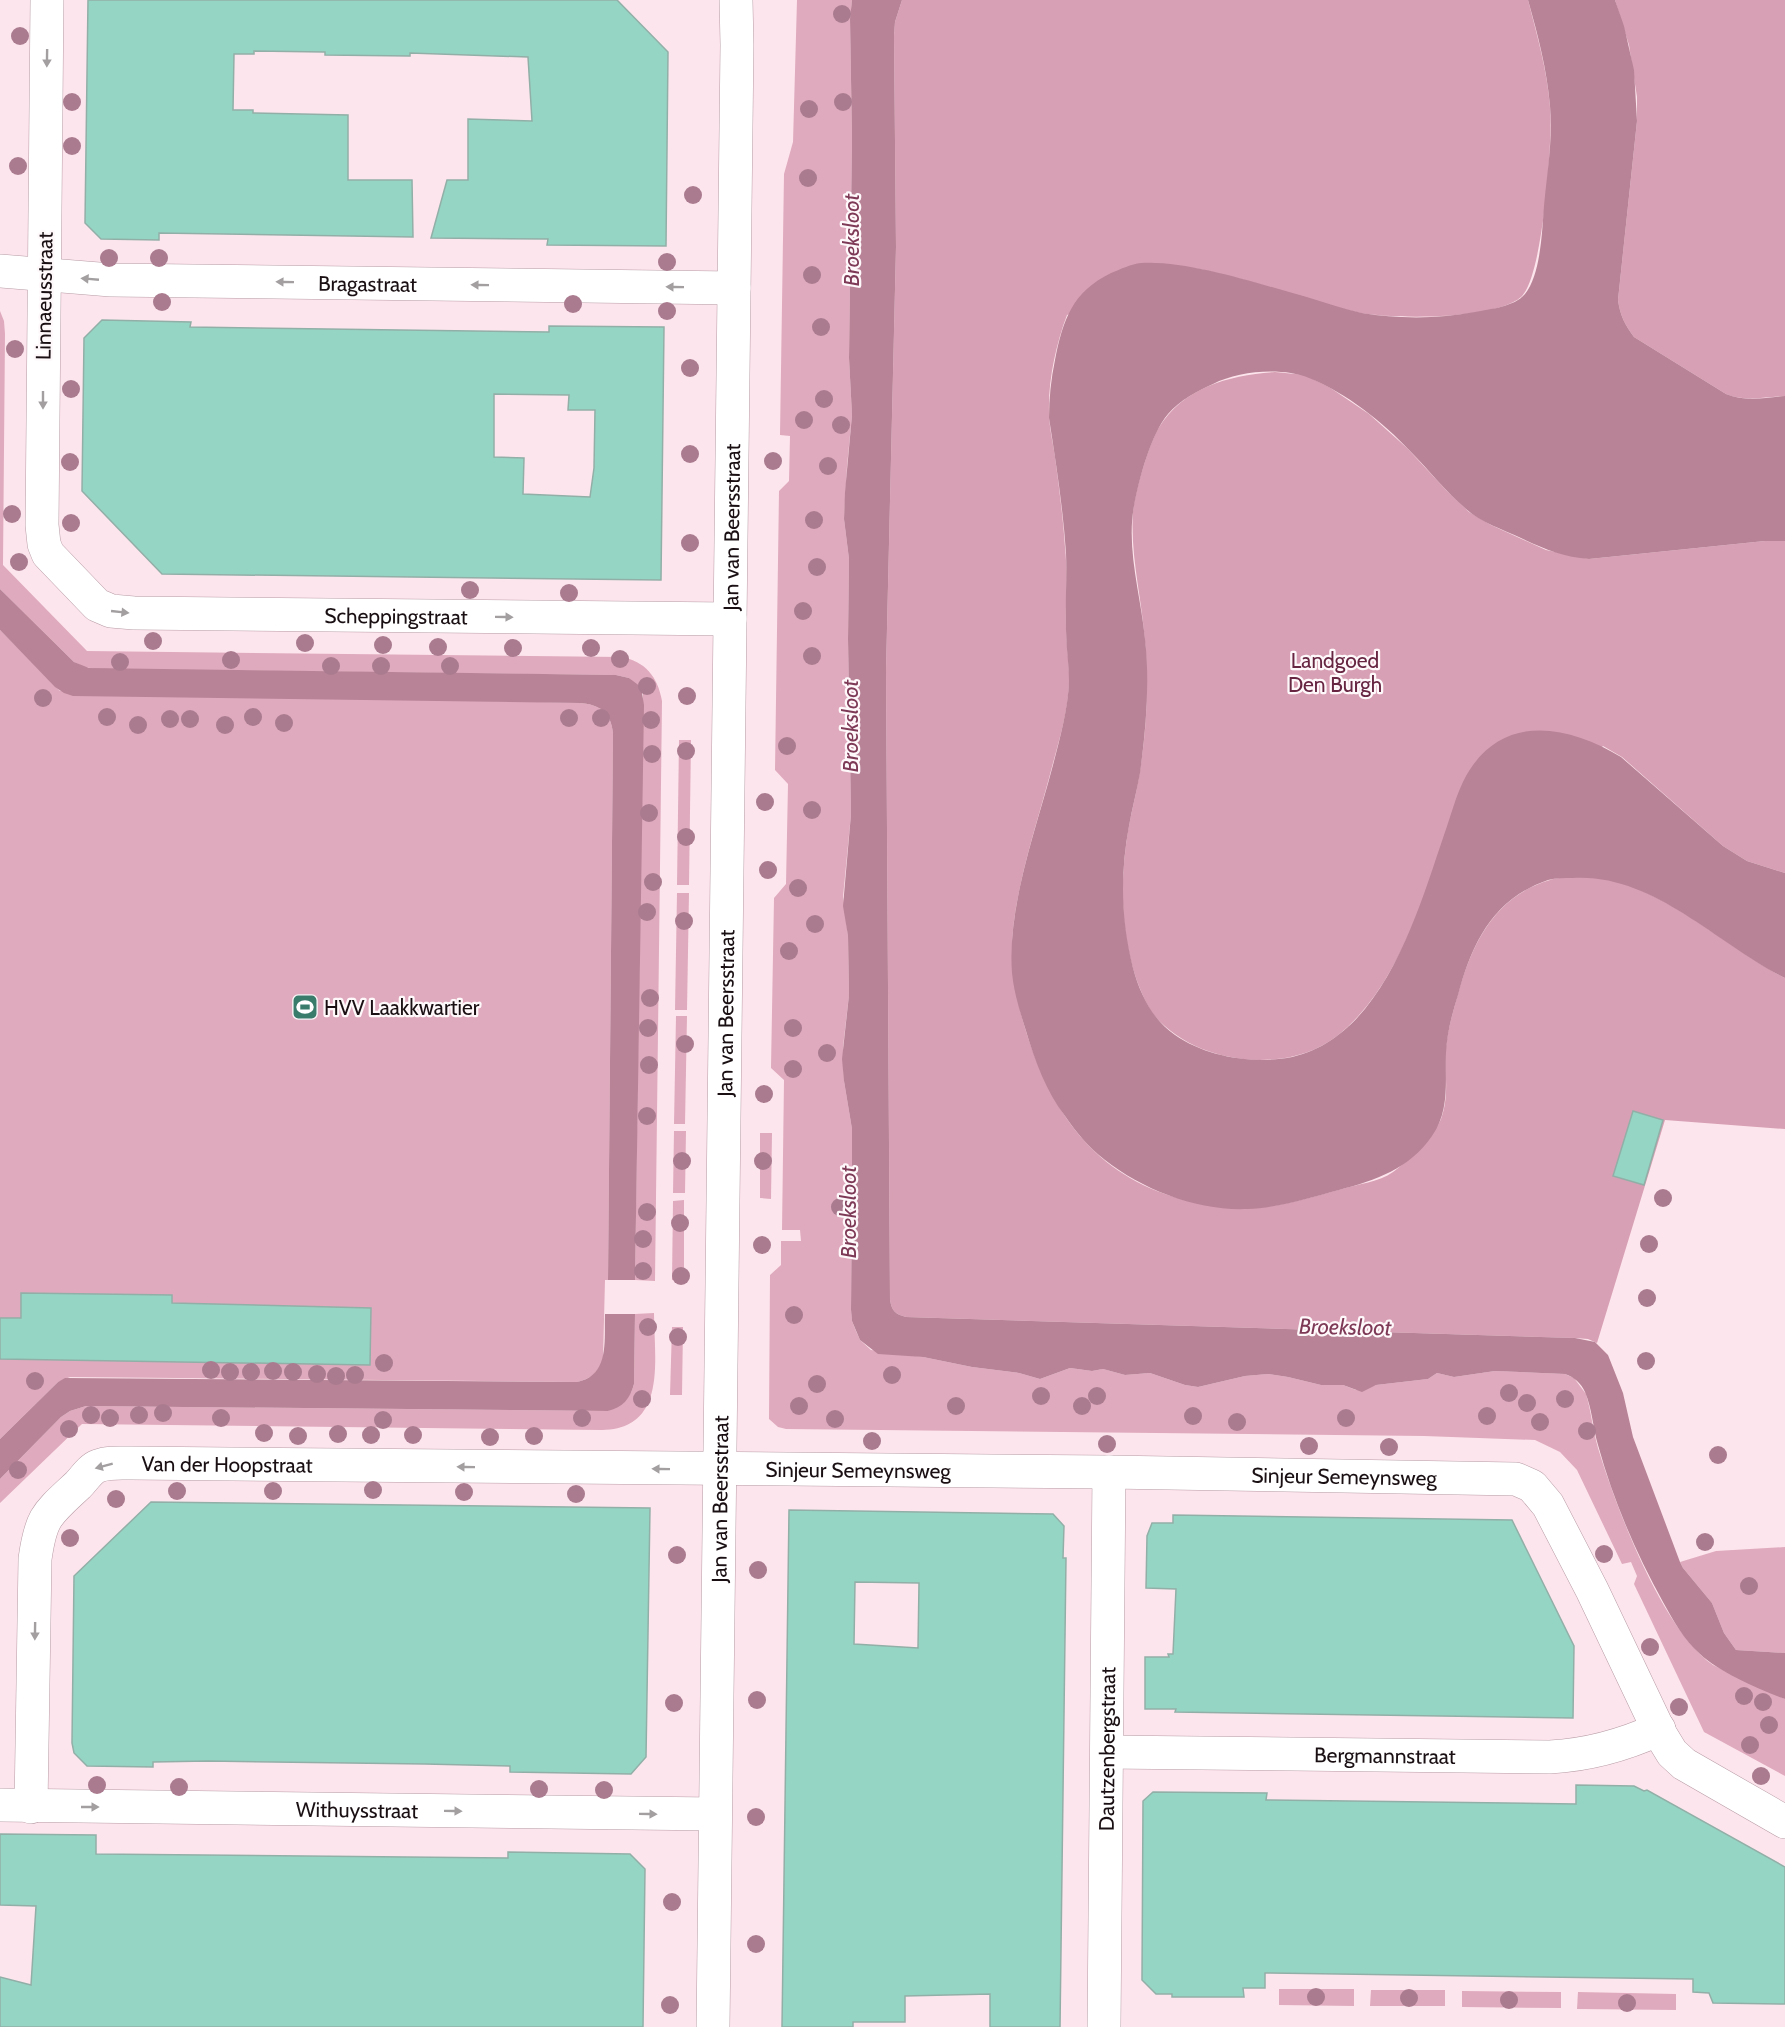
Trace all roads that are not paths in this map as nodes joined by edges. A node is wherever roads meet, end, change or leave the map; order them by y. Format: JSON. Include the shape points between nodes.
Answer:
{"nodes":[{"id":1,"x":47,"y":0,"type":"edge"},
{"id":2,"x":736,"y":0,"type":"edge"},
{"id":3,"x":0,"y":272,"type":"edge"},
{"id":4,"x":44,"y":275,"type":"junction"},
{"id":5,"x":734,"y":288,"type":"junction"},
{"id":6,"x":73,"y":580,"type":"joint"},
{"id":7,"x":730,"y":619,"type":"junction"},
{"id":8,"x":720,"y":1470,"type":"junction"},
{"id":9,"x":1109,"y":1472,"type":"junction"},
{"id":10,"x":1659,"y":1729,"type":"junction"},
{"id":11,"x":1107,"y":1752,"type":"junction"},
{"id":12,"x":16,"y":1806,"type":"edge"},
{"id":13,"x":715,"y":1814,"type":"junction"},
{"id":14,"x":1785,"y":1822,"type":"edge"},
{"id":15,"x":713,"y":2027,"type":"edge"},
{"id":16,"x":1104,"y":2027,"type":"edge"}],
"edges":[{"from":1,"to":4,"type":"street","name":"Linnaeusstraat","one_way":true},
{"from":2,"to":5,"type":"street","name":"Jan van Beersstraat"},
{"from":3,"to":4,"type":"street","name":"Bragastraat"},
{"from":5,"to":4,"type":"street","name":"Bragastraat","one_way":true,"via":[[111,280]]},
{"from":4,"to":6,"type":"street","name":"Linnaeusstraat","one_way":true,"via":[[42,525],[48,554]]},
{"from":5,"to":7,"type":"street","name":"Jan van Beersstraat"},
{"from":6,"to":7,"type":"street","name":"Scheppingstraat","one_way":true,"via":[[97,605],[121,612]]},
{"from":7,"to":8,"type":"street","name":"Jan van Beersstraat"},
{"from":8,"to":9,"type":"street","name":"Sinjeur Semeynsweg"},
{"from":8,"to":12,"type":"street","name":"Van der Hoopstraat","one_way":true,"via":[[138,1463],[98,1466],[50,1511],[38,1538]]},
{"from":8,"to":13,"type":"street","name":"Jan van Beersstraat"},
{"from":9,"to":10,"type":"street","name":"Sinjeur Semeynsweg","via":[[1498,1478],[1527,1482],[1548,1505]]},
{"from":9,"to":11,"type":"street","name":"Dautzenbergstraat"},
{"from":10,"to":11,"type":"street","name":"Bergmannstraat","via":[[1593,1751],[1550,1757]]},
{"from":10,"to":14,"type":"street","name":"Sinjeur Semeynsweg","via":[[1672,1753],[1684,1764]]},
{"from":11,"to":16,"type":"street","name":"Dautzenbergstraat"},
{"from":12,"to":13,"type":"street","name":"Withuysstraat","one_way":true},
{"from":13,"to":15,"type":"street","name":"Jan van Beersstraat"}]}
